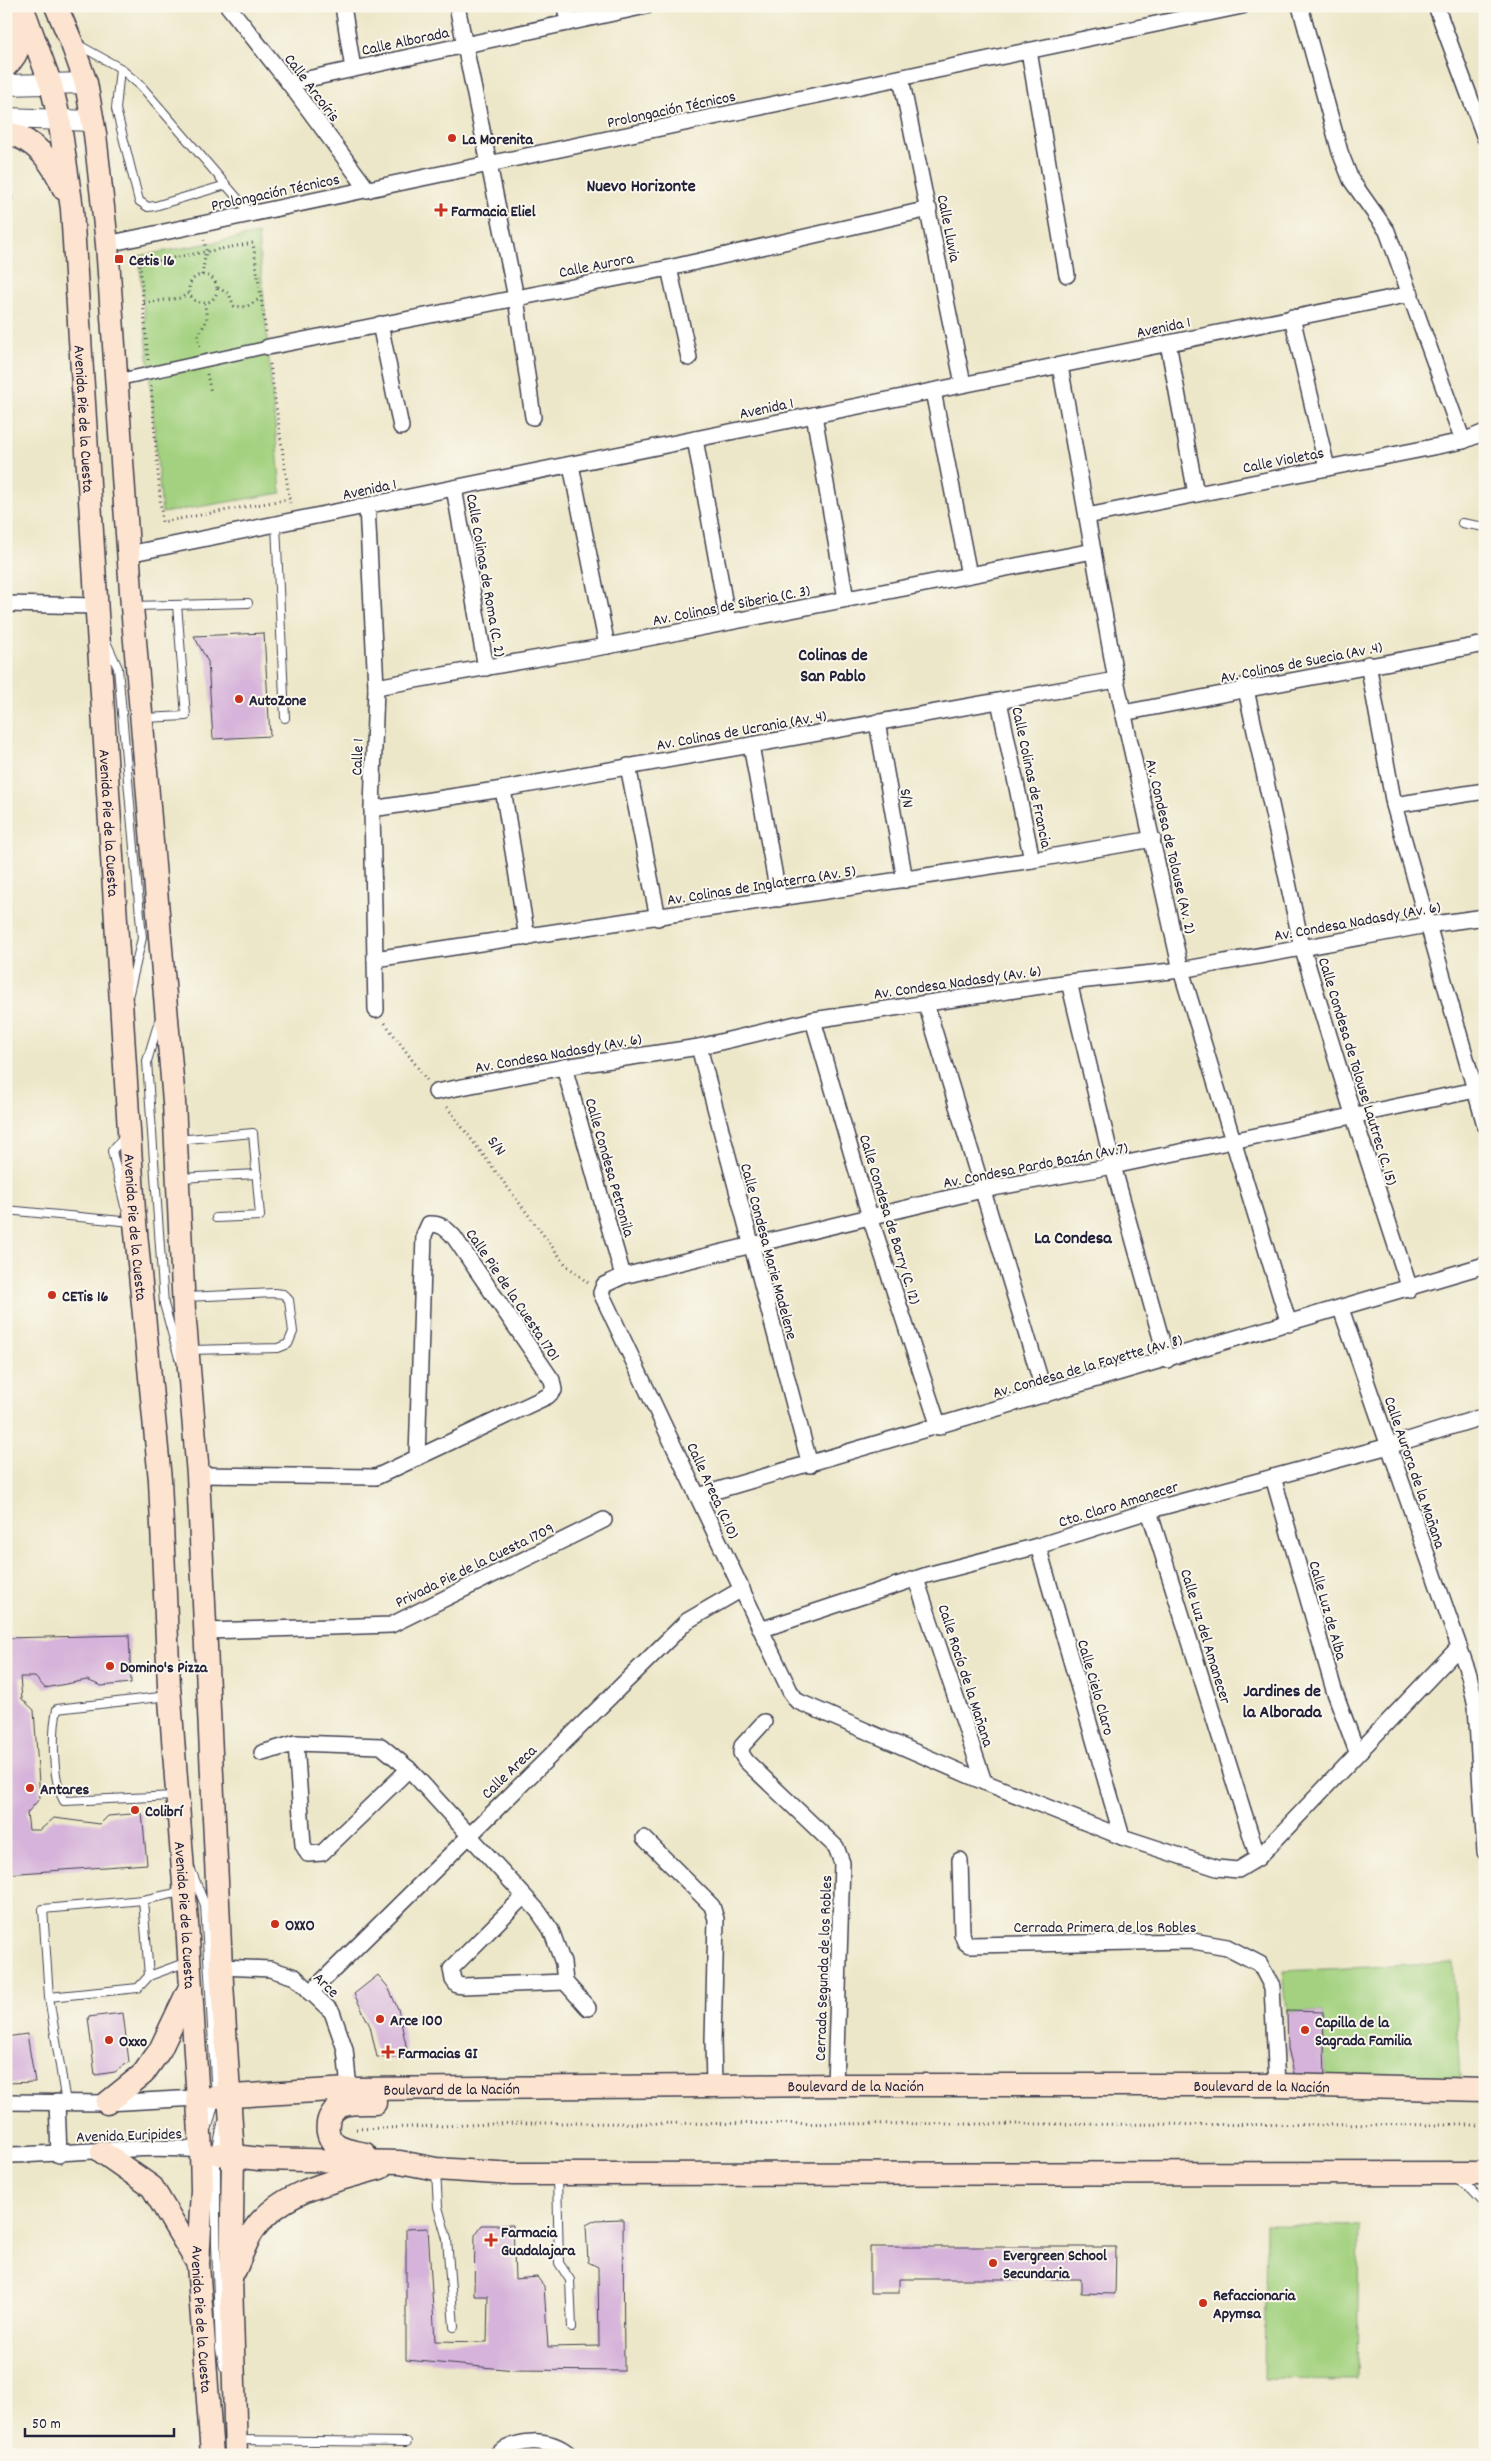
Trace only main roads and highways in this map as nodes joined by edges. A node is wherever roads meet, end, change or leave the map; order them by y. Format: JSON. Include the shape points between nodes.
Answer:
{"nodes":[{"id":1,"x":17,"y":6,"type":"edge"},
{"id":2,"x":22,"y":6,"type":"edge"},
{"id":3,"x":56,"y":6,"type":"edge"},
{"id":4,"x":6,"y":66,"type":"edge"},
{"id":5,"x":6,"y":132,"type":"edge"},
{"id":6,"x":72,"y":209,"type":"junction"},
{"id":7,"x":190,"y":1986,"type":"junction"},
{"id":8,"x":529,"y":2088,"type":"junction"},
{"id":9,"x":1485,"y":2090,"type":"edge"},
{"id":10,"x":214,"y":2097,"type":"junction"},
{"id":11,"x":107,"y":2103,"type":"road end"},
{"id":12,"x":102,"y":2152,"type":"road end"},
{"id":13,"x":217,"y":2153,"type":"junction"},
{"id":14,"x":400,"y":2162,"type":"junction"},
{"id":15,"x":1485,"y":2173,"type":"edge"},
{"id":16,"x":198,"y":2264,"type":"junction"},
{"id":17,"x":231,"y":2279,"type":"junction"},
{"id":18,"x":235,"y":2447,"type":"edge"},
{"id":19,"x":212,"y":2455,"type":"edge"}],
"edges":[{"from":1,"to":4,"type":"main road","via":[[21,42],[16,57]]},
{"from":2,"to":6,"type":"main road","name":"Avenida Pie de la Cuesta","via":[[51,85]]},
{"from":3,"to":10,"type":"main road","name":"Avenida Pie de la Cuesta","via":[[86,83],[108,244],[128,554],[166,998],[207,1632],[221,1967]]},
{"from":5,"to":6,"type":"main road","via":[[34,146],[53,165]]},
{"from":6,"to":7,"type":"main road","name":"Avenida Pie de la Cuesta","via":[[128,1131],[160,1480],[170,1696]]},
{"from":7,"to":10,"type":"main road","name":"Avenida Pie de la Cuesta"},
{"from":7,"to":11,"type":"main road","via":[[155,2058],[143,2074]]},
{"from":8,"to":9,"type":"main road","name":"Boulevard de la Nación","via":[[1277,2085]]},
{"from":8,"to":10,"type":"main road","name":"Boulevard de la Nación","via":[[348,2089]]},
{"from":8,"to":14,"type":"main road","via":[[347,2104],[330,2116],[327,2131],[340,2148]]},
{"from":10,"to":13,"type":"main road","name":"Avenida Pie de la Cuesta"},
{"from":10,"to":13,"type":"main road","name":"Avenida Pie de la Cuesta"},
{"from":12,"to":16,"type":"main road","via":[[152,2187]]},
{"from":13,"to":14,"type":"main road"},
{"from":13,"to":16,"type":"main road","name":"Avenida Pie de la Cuesta","via":[[202,2190]]},
{"from":13,"to":17,"type":"main road","name":"Avenida Pie de la Cuesta"},
{"from":14,"to":15,"type":"main road","via":[[436,2170],[513,2174]]},
{"from":14,"to":17,"type":"main road","via":[[292,2195],[263,2218],[252,2233]]},
{"from":16,"to":19,"type":"main road","name":"Avenida Pie de la Cuesta"},
{"from":17,"to":18,"type":"main road","name":"Avenida Pie de la Cuesta"}]}
